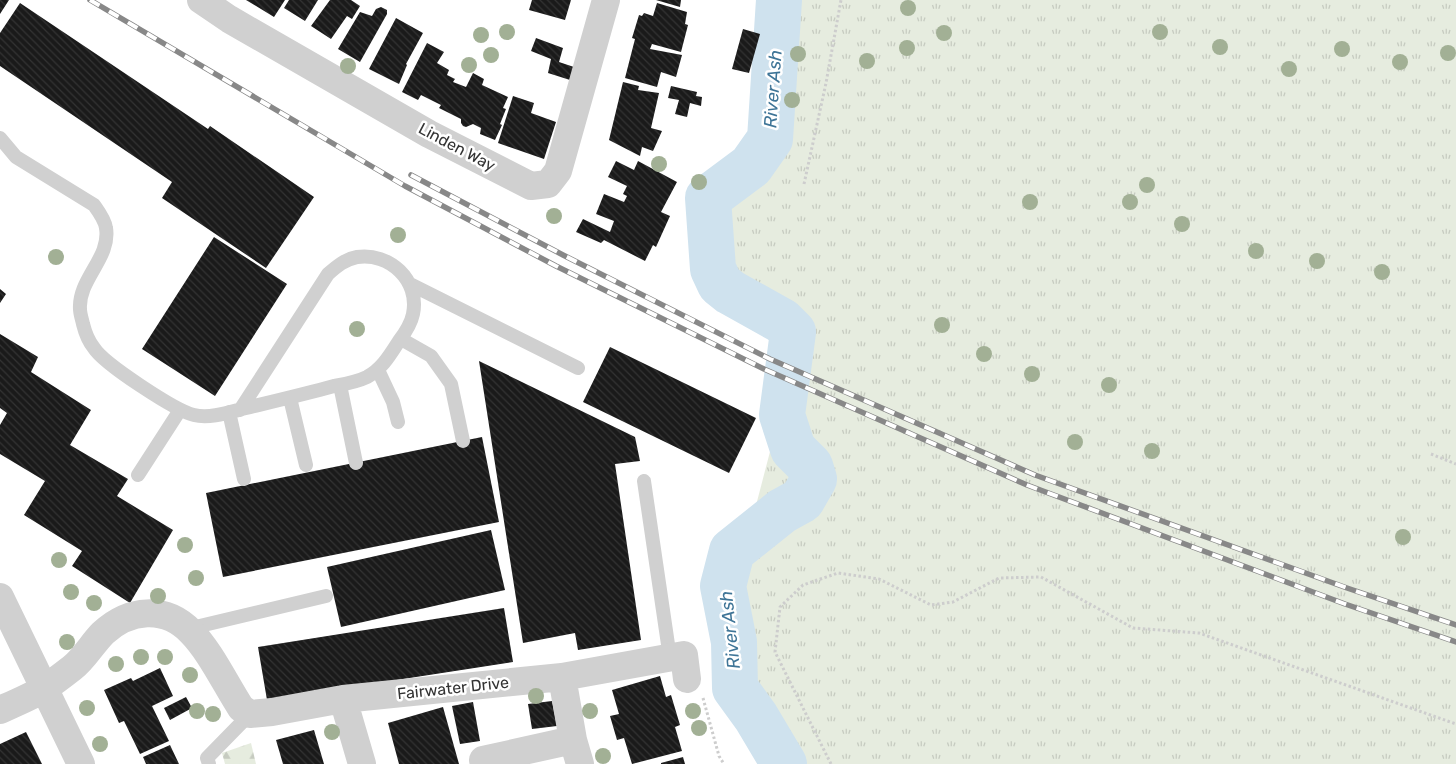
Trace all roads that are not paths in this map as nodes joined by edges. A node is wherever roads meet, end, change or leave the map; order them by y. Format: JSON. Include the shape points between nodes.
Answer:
{"nodes":[{"id":1,"x":201,"y":0,"type":"edge"},
{"id":2,"x":606,"y":0,"type":"edge"},
{"id":3,"x":0,"y":138,"type":"edge"},
{"id":4,"x":410,"y":284,"type":"junction"},
{"id":5,"x":401,"y":339,"type":"junction"},
{"id":6,"x":578,"y":368,"type":"dead end"},
{"id":7,"x":378,"y":370,"type":"junction"},
{"id":8,"x":340,"y":385,"type":"junction"},
{"id":9,"x":290,"y":398,"type":"junction"},
{"id":10,"x":180,"y":410,"type":"junction"},
{"id":11,"x":234,"y":411,"type":"junction"},
{"id":12,"x":398,"y":422,"type":"dead end"},
{"id":13,"x":463,"y":441,"type":"dead end"},
{"id":14,"x":356,"y":463,"type":"dead end"},
{"id":15,"x":306,"y":465,"type":"dead end"},
{"id":16,"x":138,"y":475,"type":"dead end"},
{"id":17,"x":244,"y":479,"type":"dead end"},
{"id":18,"x":644,"y":481,"type":"dead end"},
{"id":19,"x":326,"y":596,"type":"dead end"},
{"id":20,"x":0,"y":597,"type":"edge"},
{"id":21,"x":187,"y":628,"type":"junction"},
{"id":22,"x":670,"y":658,"type":"junction"},
{"id":23,"x":562,"y":677,"type":"junction"},
{"id":24,"x":687,"y":680,"type":"road end"},
{"id":25,"x":44,"y":689,"type":"junction"},
{"id":26,"x":343,"y":699,"type":"junction"},
{"id":27,"x":0,"y":710,"type":"edge"},
{"id":28,"x":250,"y":714,"type":"junction"},
{"id":29,"x":577,"y":752,"type":"edge"},
{"id":30,"x":483,"y":760,"type":"dead end"},
{"id":31,"x":80,"y":764,"type":"edge"},
{"id":32,"x":209,"y":764,"type":"edge"},
{"id":33,"x":362,"y":764,"type":"edge"}],
"edges":[{"from":1,"to":2,"type":"street","name":"Linden Way","via":[[429,134],[531,186],[548,184],[558,171]]},
{"from":3,"to":10,"type":"lane","via":[[16,157],[94,205],[106,228],[104,250],[83,289],[80,309],[85,330],[94,348],[108,364]]},
{"from":4,"to":5,"type":"lane","via":[[414,298],[413,314]]},
{"from":4,"to":6,"type":"lane"},
{"from":4,"to":11,"type":"lane","via":[[400,270],[371,256],[355,257],[340,264],[328,274]]},
{"from":5,"to":7,"type":"lane"},
{"from":5,"to":13,"type":"lane","via":[[431,356],[451,384]]},
{"from":7,"to":8,"type":"lane","via":[[365,378]]},
{"from":7,"to":12,"type":"lane","via":[[393,402]]},
{"from":8,"to":9,"type":"lane"},
{"from":8,"to":14,"type":"lane"},
{"from":9,"to":11,"type":"lane"},
{"from":9,"to":15,"type":"lane"},
{"from":10,"to":11,"type":"lane","via":[[195,416]]},
{"from":10,"to":16,"type":"lane"},
{"from":11,"to":17,"type":"lane"},
{"from":18,"to":22,"type":"lane"},
{"from":19,"to":21,"type":"lane"},
{"from":20,"to":25,"type":"street"},
{"from":21,"to":25,"type":"street","via":[[166,615],[148,613],[114,623],[75,666]]},
{"from":21,"to":28,"type":"street","via":[[199,641],[241,708]]},
{"from":22,"to":23,"type":"street","name":"Fairwater Drive"},
{"from":22,"to":24,"type":"street","via":[[684,655]]},
{"from":23,"to":26,"type":"street","name":"Fairwater Drive"},
{"from":23,"to":29,"type":"street"},
{"from":25,"to":27,"type":"street"},
{"from":25,"to":31,"type":"street"},
{"from":26,"to":28,"type":"street","name":"Fairwater Drive"},
{"from":26,"to":33,"type":"street"},
{"from":28,"to":32,"type":"lane","via":[[207,758]]},
{"from":29,"to":30,"type":"street"}]}
